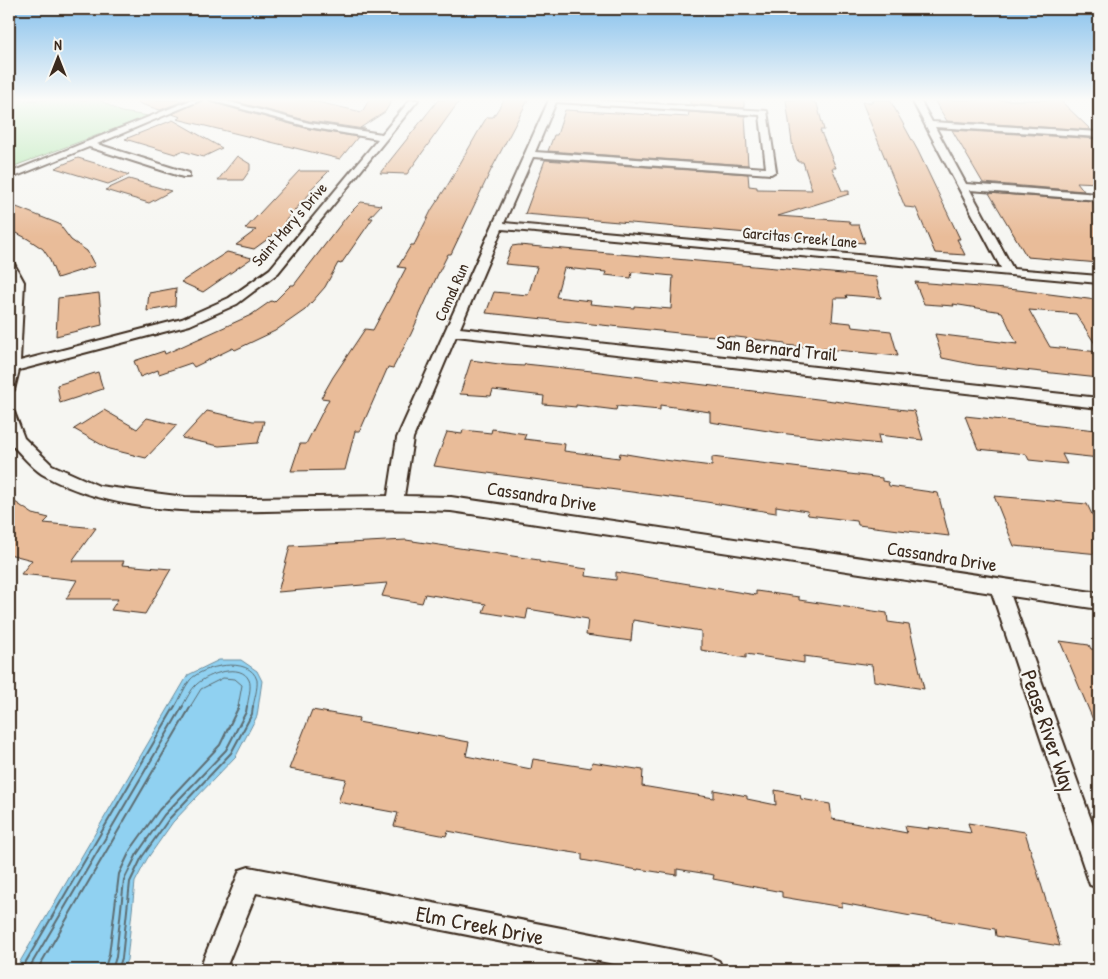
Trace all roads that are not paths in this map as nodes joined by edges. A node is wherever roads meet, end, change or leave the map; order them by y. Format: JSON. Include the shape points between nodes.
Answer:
{"nodes":[{"id":1,"x":85,"y":146,"type":"edge"},
{"id":2,"x":94,"y":146,"type":"edge"},
{"id":3,"x":376,"y":146,"type":"edge"},
{"id":4,"x":534,"y":146,"type":"edge"},
{"id":5,"x":768,"y":146,"type":"edge"},
{"id":6,"x":942,"y":146,"type":"edge"},
{"id":7,"x":530,"y":154,"type":"junction"},
{"id":8,"x":186,"y":175,"type":"dead end"},
{"id":9,"x":9,"y":176,"type":"edge"},
{"id":10,"x":964,"y":187,"type":"junction"},
{"id":11,"x":1099,"y":197,"type":"edge"},
{"id":12,"x":498,"y":226,"type":"junction"},
{"id":13,"x":9,"y":264,"type":"edge"},
{"id":14,"x":1009,"y":272,"type":"junction"},
{"id":15,"x":1099,"y":280,"type":"edge"},
{"id":16,"x":451,"y":331,"type":"junction"},
{"id":17,"x":13,"y":367,"type":"junction"},
{"id":18,"x":9,"y":387,"type":"edge"},
{"id":19,"x":1099,"y":402,"type":"edge"},
{"id":20,"x":9,"y":416,"type":"edge"},
{"id":21,"x":395,"y":502,"type":"junction"},
{"id":22,"x":999,"y":586,"type":"junction"},
{"id":23,"x":1099,"y":601,"type":"edge"},
{"id":24,"x":1099,"y":876,"type":"edge"},
{"id":25,"x":249,"y":879,"type":"joint"},
{"id":26,"x":675,"y":967,"type":"edge"},
{"id":27,"x":212,"y":970,"type":"edge"},
{"id":28,"x":710,"y":970,"type":"edge"}],
"edges":[{"from":1,"to":9,"type":"street"},
{"from":2,"to":8,"type":"street"},
{"from":3,"to":17,"type":"street","name":"Saint Mary's Drive","via":[[274,271],[233,301],[186,322]]},
{"from":4,"to":7,"type":"street","name":"Comal Run"},
{"from":5,"to":7,"type":"street","via":[[771,171]]},
{"from":6,"to":10,"type":"street"},
{"from":7,"to":12,"type":"street","name":"Comal Run"},
{"from":10,"to":11,"type":"street"},
{"from":10,"to":14,"type":"street"},
{"from":12,"to":14,"type":"street","name":"Garcitas Creek Lane"},
{"from":12,"to":16,"type":"street","name":"Comal Run"},
{"from":13,"to":17,"type":"street","via":[[18,282]]},
{"from":14,"to":15,"type":"street","name":"Garcitas Creek Lane"},
{"from":16,"to":19,"type":"street","name":"San Bernard Trail"},
{"from":16,"to":21,"type":"street","name":"Comal Run","via":[[405,438]]},
{"from":17,"to":18,"type":"street"},
{"from":20,"to":21,"type":"street","name":"Cassandra Drive","via":[[17,441],[46,469],[97,492],[195,504],[244,506]]},
{"from":21,"to":22,"type":"street","name":"Cassandra Drive","via":[[451,504]]},
{"from":22,"to":23,"type":"street","name":"Cassandra Drive"},
{"from":22,"to":24,"type":"street","name":"Pease River Way"},
{"from":25,"to":26,"type":"street","name":"Elm Creek Drive"},
{"from":25,"to":27,"type":"street"},
{"from":26,"to":28,"type":"street","name":"Elm Creek Drive"}]}
